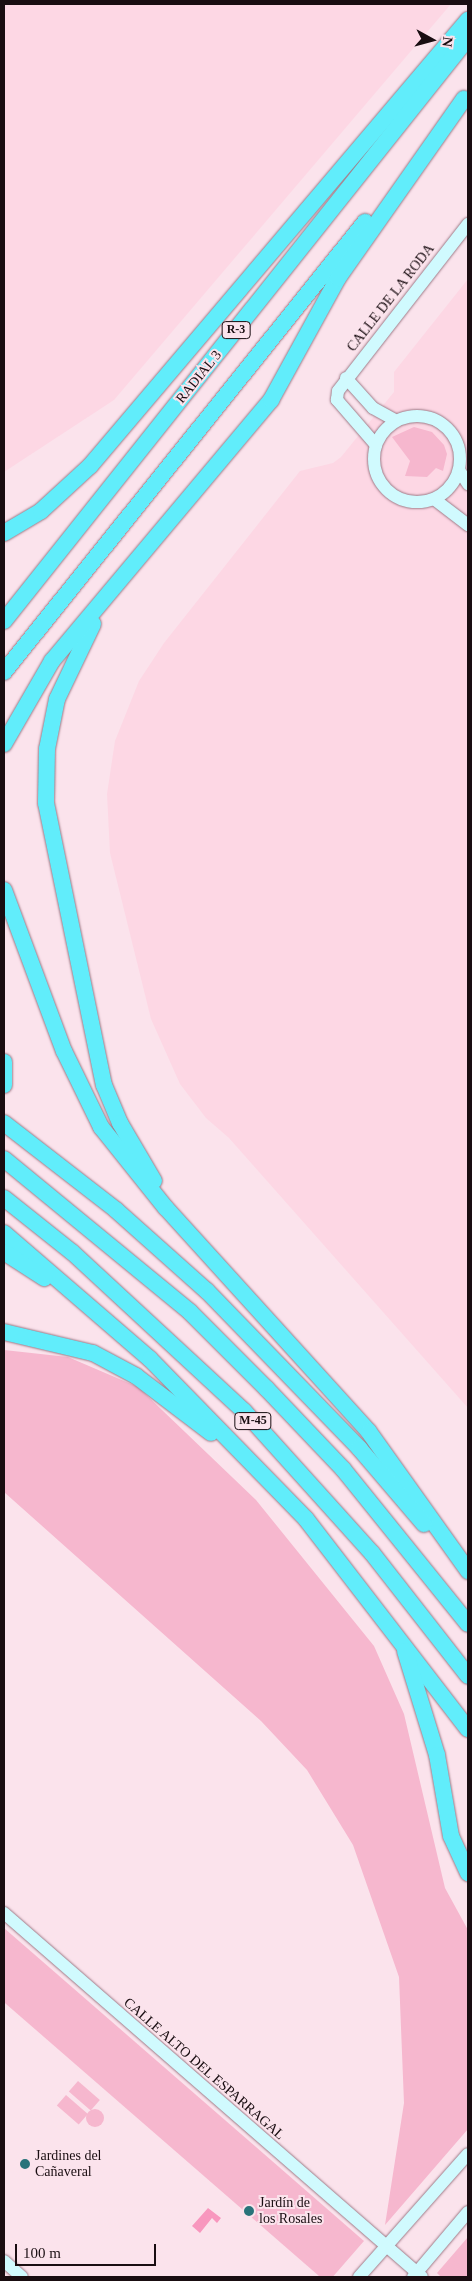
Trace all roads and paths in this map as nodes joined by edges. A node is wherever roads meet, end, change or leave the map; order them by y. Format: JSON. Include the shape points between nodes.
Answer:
{"nodes":[{"id":1,"x":468,"y":20,"type":"edge"},
{"id":2,"x":468,"y":38,"type":"edge"},
{"id":3,"x":466,"y":96,"type":"edge"},
{"id":4,"x":468,"y":224,"type":"edge"},
{"id":5,"x":346,"y":378,"type":"junction"},
{"id":6,"x":396,"y":422,"type":"junction"},
{"id":7,"x":376,"y":444,"type":"junction"},
{"id":8,"x":459,"y":470,"type":"junction"},
{"id":9,"x":468,"y":484,"type":"edge"},
{"id":10,"x":434,"y":499,"type":"junction"},
{"id":11,"x":468,"y":525,"type":"edge"},
{"id":12,"x":4,"y":534,"type":"edge"},
{"id":13,"x":111,"y":591,"type":"junction"},
{"id":14,"x":4,"y":621,"type":"edge"},
{"id":15,"x":4,"y":672,"type":"edge"},
{"id":16,"x":4,"y":744,"type":"edge"},
{"id":17,"x":4,"y":890,"type":"edge"},
{"id":18,"x":4,"y":1062,"type":"edge"},
{"id":19,"x":4,"y":1085,"type":"edge"},
{"id":20,"x":10,"y":1127,"type":"edge"},
{"id":21,"x":4,"y":1159,"type":"edge"},
{"id":22,"x":4,"y":1198,"type":"edge"},
{"id":23,"x":4,"y":1234,"type":"edge"},
{"id":24,"x":4,"y":1252,"type":"edge"},
{"id":25,"x":255,"y":1304,"type":"junction"},
{"id":26,"x":4,"y":1332,"type":"edge"},
{"id":27,"x":150,"y":1359,"type":"junction"},
{"id":28,"x":306,"y":1519,"type":"junction"},
{"id":29,"x":468,"y":1571,"type":"edge"},
{"id":30,"x":468,"y":1576,"type":"edge"},
{"id":31,"x":468,"y":1624,"type":"edge"},
{"id":32,"x":400,"y":1635,"type":"junction"},
{"id":33,"x":468,"y":1676,"type":"edge"},
{"id":34,"x":468,"y":1729,"type":"edge"},
{"id":35,"x":468,"y":1873,"type":"edge"},
{"id":36,"x":4,"y":1913,"type":"edge"},
{"id":37,"x":468,"y":2154,"type":"edge"},
{"id":38,"x":468,"y":2212,"type":"edge"},
{"id":39,"x":386,"y":2246,"type":"junction"},
{"id":40,"x":4,"y":2262,"type":"edge"},
{"id":41,"x":417,"y":2276,"type":"edge"},
{"id":42,"x":22,"y":2277,"type":"edge"},
{"id":43,"x":359,"y":2277,"type":"edge"}],
"edges":[{"from":1,"to":12,"type":"highway","via":[[90,466],[41,512]]},
{"from":2,"to":14,"type":"highway","name":"RADIAL 3","number":"R-3"},
{"from":3,"to":13,"type":"highway","via":[[338,278],[270,400]]},
{"from":3,"to":15,"type":"highway","number":"R-3"},
{"from":4,"to":5,"type":"main road","name":"CALLE DE LA RODA"},
{"from":5,"to":6,"type":"main road","via":[[373,408]]},
{"from":5,"to":7,"type":"main road","name":"CALLE DE LA RODA","via":[[337,400]]},
{"from":6,"to":7,"type":"main road"},
{"from":6,"to":8,"type":"main road","via":[[420,416],[444,425],[458,445]]},
{"from":7,"to":10,"type":"main road","via":[[376,470],[388,491],[410,502]]},
{"from":8,"to":9,"type":"main road"},
{"from":8,"to":10,"type":"main road","via":[[450,488]]},
{"from":10,"to":11,"type":"main road"},
{"from":13,"to":16,"type":"highway","via":[[52,661]]},
{"from":13,"to":25,"type":"highway","via":[[67,672],[49,734],[46,803],[61,890],[104,1085],[120,1124],[152,1179]]},
{"from":17,"to":25,"type":"highway","via":[[64,1051],[102,1126],[138,1176]]},
{"from":18,"to":19,"type":"highway"},
{"from":20,"to":30,"type":"highway","via":[[207,1291],[359,1448]]},
{"from":21,"to":31,"type":"highway","number":"M-45","via":[[190,1312],[267,1389],[349,1476]]},
{"from":22,"to":33,"type":"highway","number":"M-45","via":[[143,1315],[244,1411],[372,1553]]},
{"from":23,"to":27,"type":"highway"},
{"from":24,"to":27,"type":"highway","via":[[50,1282]]},
{"from":25,"to":29,"type":"highway","via":[[369,1432]]},
{"from":26,"to":28,"type":"highway","via":[[93,1353],[136,1376],[185,1410]]},
{"from":27,"to":28,"type":"highway"},
{"from":28,"to":32,"type":"highway"},
{"from":32,"to":34,"type":"highway"},
{"from":32,"to":35,"type":"highway","via":[[424,1703],[451,1836]]},
{"from":36,"to":39,"type":"main road","name":"CALLE ALTO DEL ESPARRAGAL"},
{"from":37,"to":39,"type":"main road"},
{"from":38,"to":41,"type":"main road"},
{"from":39,"to":41,"type":"main road","name":"CALLE ALTO DEL ESPARRAGAL"},
{"from":39,"to":43,"type":"main road"},
{"from":40,"to":42,"type":"main road"}]}
